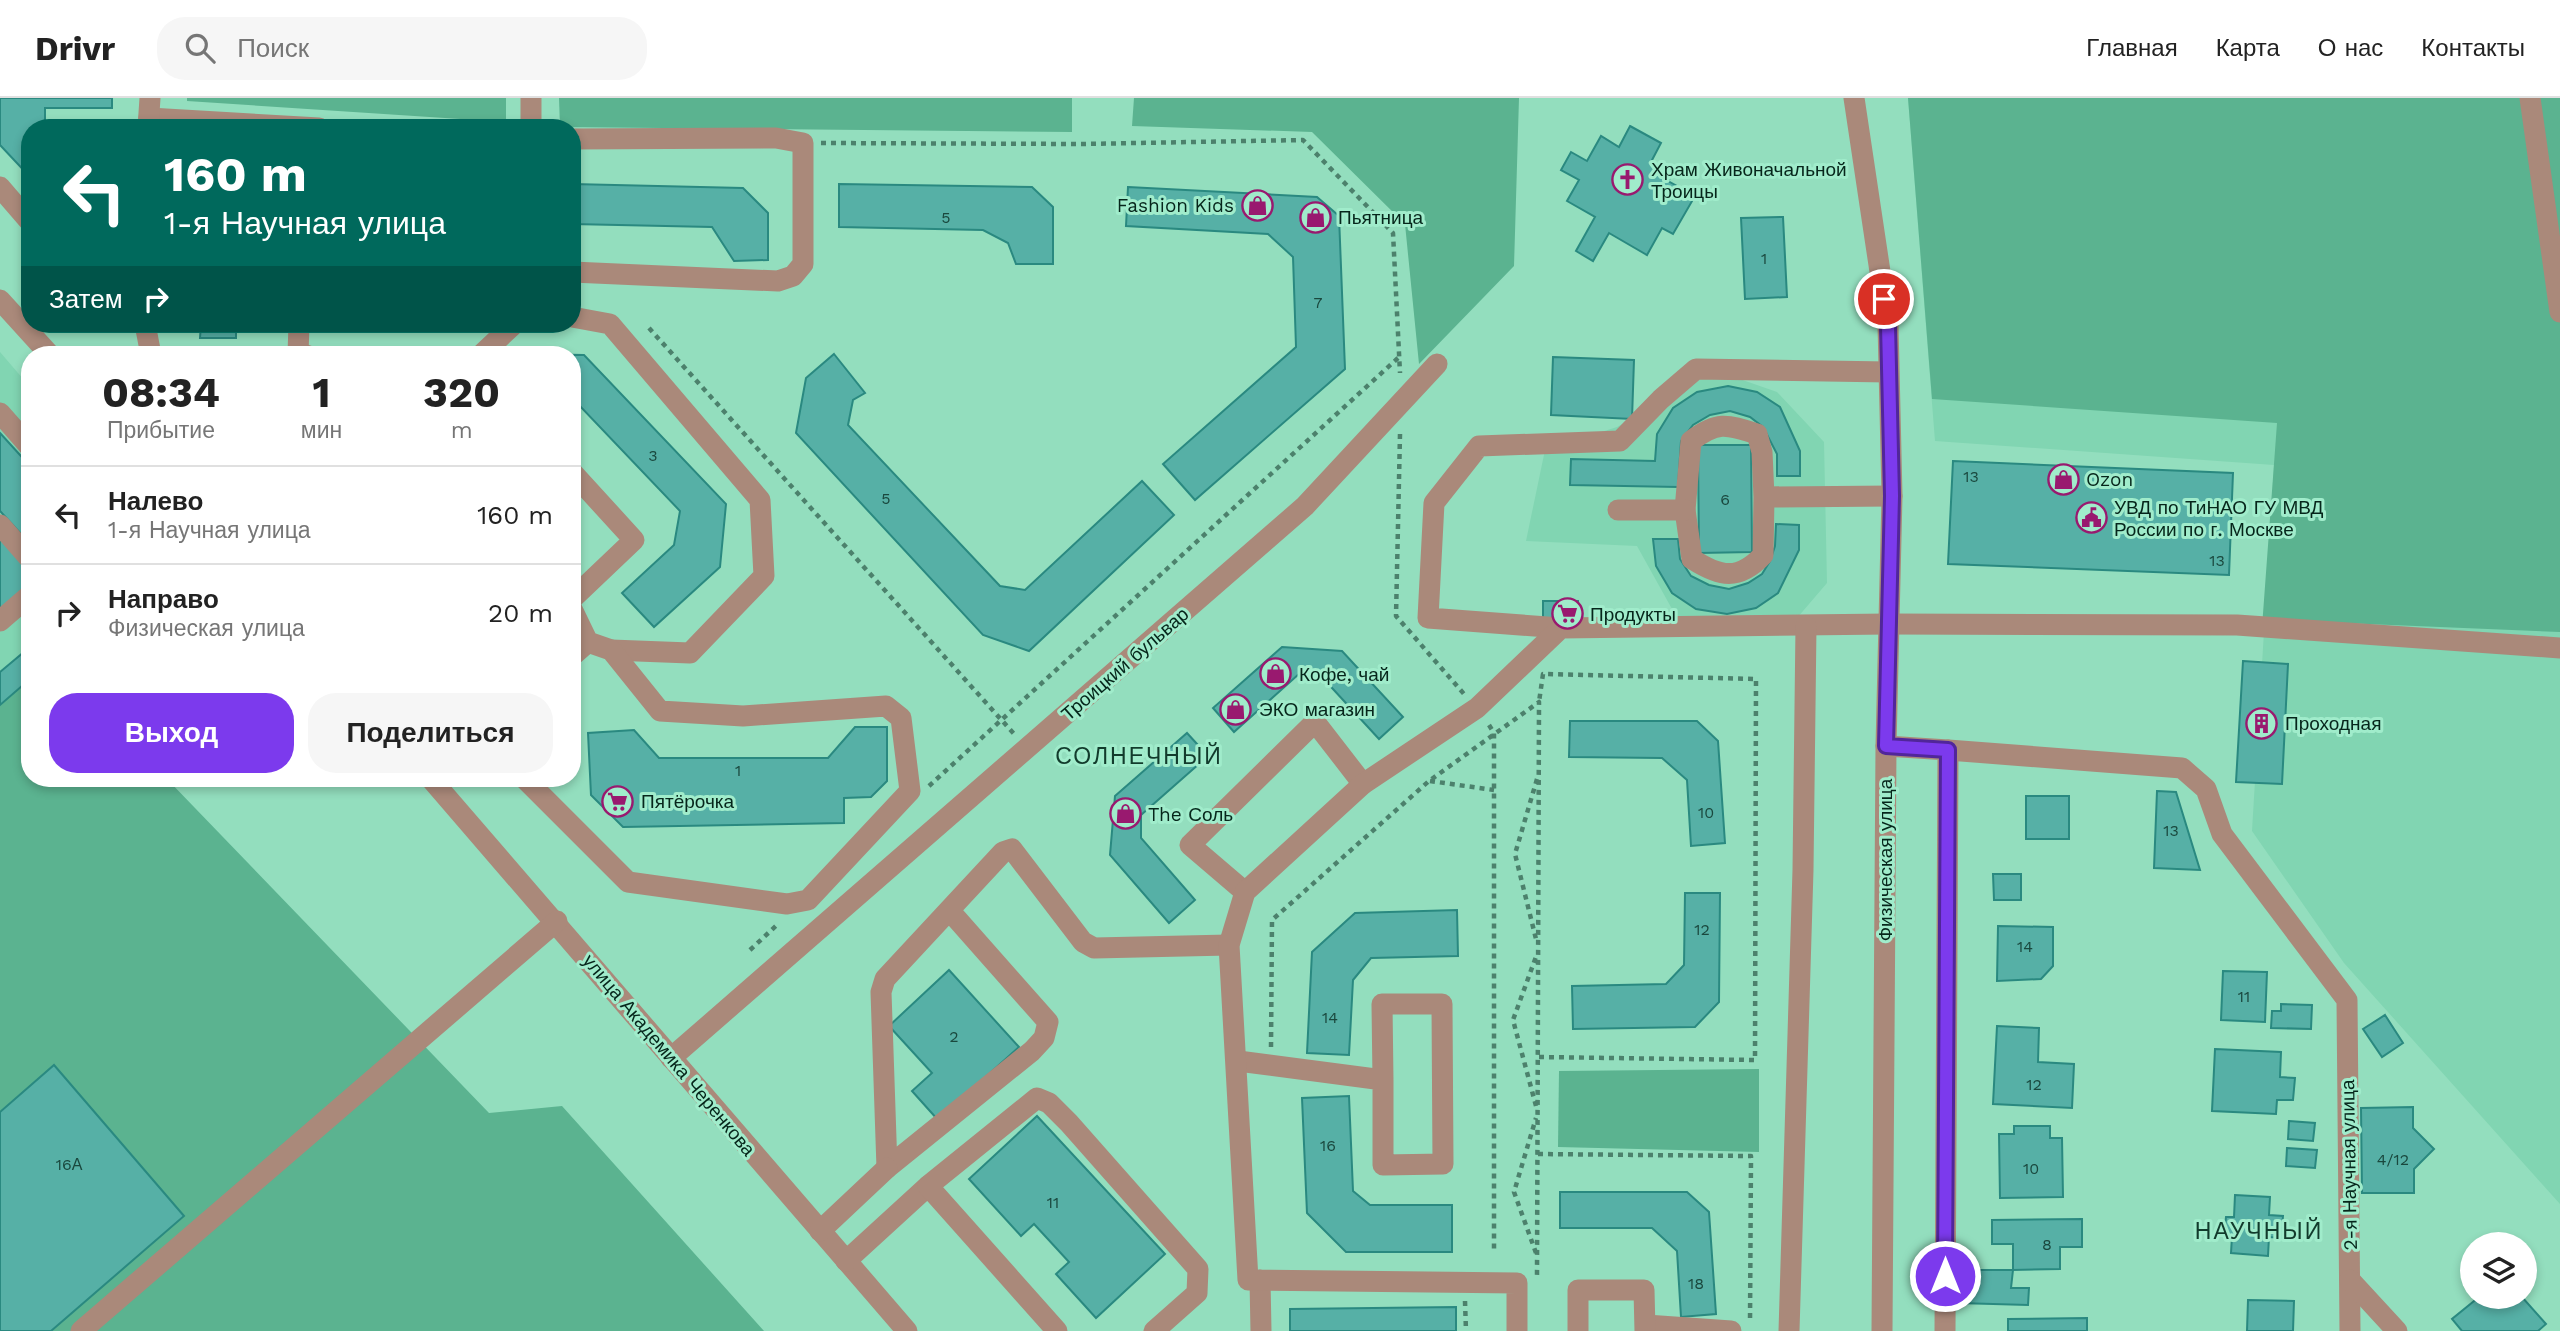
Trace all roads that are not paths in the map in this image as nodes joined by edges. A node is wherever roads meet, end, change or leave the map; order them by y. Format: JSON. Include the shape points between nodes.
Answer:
{"nodes":[{"id":1,"x":531,"y":98,"type":"edge"},
{"id":2,"x":1854,"y":98,"type":"edge"},
{"id":3,"x":2530,"y":98,"type":"edge"},
{"id":4,"x":149,"y":115,"type":"edge"},
{"id":5,"x":201,"y":119,"type":"edge"},
{"id":6,"x":531,"y":119,"type":"edge"},
{"id":7,"x":581,"y":139,"type":"edge"},
{"id":8,"x":0,"y":187,"type":"edge"},
{"id":9,"x":21,"y":212,"type":"edge"},
{"id":10,"x":581,"y":272,"type":"edge"},
{"id":11,"x":0,"y":300,"type":"edge"},
{"id":12,"x":2560,"y":312,"type":"edge"},
{"id":13,"x":581,"y":319,"type":"edge"},
{"id":14,"x":21,"y":323,"type":"edge"},
{"id":15,"x":30,"y":333,"type":"edge"},
{"id":16,"x":504,"y":333,"type":"edge"},
{"id":17,"x":42,"y":346,"type":"edge"},
{"id":18,"x":491,"y":346,"type":"edge"},
{"id":19,"x":1437,"y":364,"type":"dead end"},
{"id":20,"x":1888,"y":372,"type":"junction"},
{"id":21,"x":0,"y":413,"type":"edge"},
{"id":22,"x":21,"y":437,"type":"edge"},
{"id":23,"x":581,"y":482,"type":"edge"},
{"id":24,"x":1892,"y":496,"type":"junction"},
{"id":25,"x":1764,"y":497,"type":"junction"},
{"id":26,"x":1618,"y":510,"type":"dead end"},
{"id":27,"x":1685,"y":510,"type":"junction"},
{"id":28,"x":0,"y":525,"type":"edge"},
{"id":29,"x":21,"y":549,"type":"edge"},
{"id":30,"x":581,"y":590,"type":"edge"},
{"id":31,"x":21,"y":603,"type":"edge"},
{"id":32,"x":0,"y":621,"type":"edge"},
{"id":33,"x":1888,"y":624,"type":"junction"},
{"id":34,"x":1806,"y":626,"type":"junction"},
{"id":35,"x":1561,"y":628,"type":"junction"},
{"id":36,"x":2560,"y":648,"type":"edge"},
{"id":37,"x":581,"y":649,"type":"edge"},
{"id":38,"x":611,"y":650,"type":"junction"},
{"id":39,"x":1886,"y":746,"type":"junction"},
{"id":40,"x":1948,"y":750,"type":"junction"},
{"id":41,"x":1363,"y":784,"type":"junction"},
{"id":42,"x":438,"y":787,"type":"edge"},
{"id":43,"x":533,"y":787,"type":"edge"},
{"id":44,"x":1245,"y":892,"type":"junction"},
{"id":45,"x":949,"y":910,"type":"junction"},
{"id":46,"x":557,"y":921,"type":"junction"},
{"id":47,"x":1229,"y":945,"type":"junction"},
{"id":48,"x":671,"y":1058,"type":"junction"},
{"id":49,"x":1238,"y":1061,"type":"junction"},
{"id":50,"x":1383,"y":1080,"type":"junction"},
{"id":51,"x":887,"y":1168,"type":"junction"},
{"id":52,"x":928,"y":1186,"type":"junction"},
{"id":53,"x":820,"y":1231,"type":"junction"},
{"id":54,"x":846,"y":1261,"type":"junction"},
{"id":55,"x":1260,"y":1280,"type":"junction"},
{"id":56,"x":2350,"y":1280,"type":"junction"},
{"id":57,"x":1646,"y":1328,"type":"edge"},
{"id":58,"x":81,"y":1331,"type":"edge"},
{"id":59,"x":906,"y":1331,"type":"edge"},
{"id":60,"x":1057,"y":1331,"type":"edge"},
{"id":61,"x":1154,"y":1331,"type":"edge"},
{"id":62,"x":1261,"y":1331,"type":"edge"},
{"id":63,"x":1517,"y":1331,"type":"edge"},
{"id":64,"x":1577,"y":1331,"type":"edge"},
{"id":65,"x":1731,"y":1331,"type":"edge"},
{"id":66,"x":1789,"y":1331,"type":"edge"},
{"id":67,"x":1882,"y":1331,"type":"edge"},
{"id":68,"x":1945,"y":1331,"type":"edge"},
{"id":69,"x":2350,"y":1331,"type":"edge"},
{"id":70,"x":2397,"y":1331,"type":"edge"}],
"edges":[{"from":1,"to":6,"type":"street"},
{"from":2,"to":20,"type":"street","name":"Физическая улица","via":[[1888,325]]},
{"from":3,"to":12,"type":"street"},
{"from":4,"to":5,"type":"street"},
{"from":7,"to":10,"type":"street","via":[[776,138],[803,143],[803,264],[793,276],[778,281]]},
{"from":8,"to":9,"type":"street"},
{"from":11,"to":14,"type":"street"},
{"from":13,"to":38,"type":"street","via":[[610,324],[760,500],[764,576],[690,653]]},
{"from":15,"to":17,"type":"street"},
{"from":16,"to":18,"type":"street"},
{"from":19,"to":48,"type":"street","name":"Троицкий бульвар","via":[[1305,506]]},
{"from":20,"to":24,"type":"street","name":"Физическая улица"},
{"from":20,"to":35,"type":"street","via":[[1696,369],[1620,441],[1479,446],[1434,503],[1429,618]]},
{"from":21,"to":22,"type":"street"},
{"from":23,"to":30,"type":"street","via":[[634,540]]},
{"from":24,"to":25,"type":"street"},
{"from":24,"to":33,"type":"street","name":"Физическая улица"},
{"from":25,"to":27,"type":"street","via":[[1763,555],[1751,568],[1732,574],[1710,570],[1692,559]]},
{"from":25,"to":27,"type":"street","via":[[1757,434],[1728,424],[1708,428],[1690,441]]},
{"from":26,"to":27,"type":"street"},
{"from":28,"to":29,"type":"street"},
{"from":31,"to":32,"type":"street"},
{"from":33,"to":34,"type":"street"},
{"from":33,"to":36,"type":"street","via":[[2237,625]]},
{"from":33,"to":39,"type":"street","name":"Физическая улица"},
{"from":34,"to":35,"type":"street"},
{"from":34,"to":66,"type":"street"},
{"from":35,"to":41,"type":"street","via":[[1477,708]]},
{"from":37,"to":38,"type":"street"},
{"from":38,"to":43,"type":"street","via":[[660,711],[743,716],[886,706],[901,718],[910,791],[808,900],[787,904],[628,882]]},
{"from":39,"to":40,"type":"street"},
{"from":39,"to":67,"type":"street","name":"Физическая улица"},
{"from":40,"to":56,"type":"street","name":"2-я Научная улица","via":[[2182,768],[2206,789],[2222,834],[2347,1000]]},
{"from":40,"to":68,"type":"street"},
{"from":41,"to":44,"type":"street"},
{"from":41,"to":44,"type":"street","via":[[1315,722],[1190,845]]},
{"from":42,"to":46,"type":"street","name":"улица Академика Черенкова"},
{"from":44,"to":47,"type":"street"},
{"from":45,"to":47,"type":"street","via":[[1003,852],[1012,849],[1083,942],[1094,948]]},
{"from":45,"to":51,"type":"street","via":[[885,979],[881,992]]},
{"from":45,"to":51,"type":"street","via":[[1048,1022],[1044,1038],[1032,1051]]},
{"from":46,"to":48,"type":"street","name":"улица Академика Черенкова"},
{"from":46,"to":58,"type":"street"},
{"from":47,"to":49,"type":"street"},
{"from":48,"to":53,"type":"street","name":"улица Академика Черенкова"},
{"from":49,"to":50,"type":"street"},
{"from":49,"to":55,"type":"street","via":[[1248,1280]]},
{"from":50,"to":50,"type":"street","via":[[1382,1004],[1442,1004],[1443,1164],[1383,1165]]},
{"from":51,"to":53,"type":"street"},
{"from":52,"to":54,"type":"street"},
{"from":52,"to":60,"type":"street"},
{"from":52,"to":61,"type":"street","via":[[1024,1106],[1037,1098],[1049,1103],[1198,1269],[1197,1293]]},
{"from":53,"to":54,"type":"street","name":"улица Академика Черенкова"},
{"from":54,"to":59,"type":"street","name":"улица Академика Черенкова"},
{"from":55,"to":62,"type":"street"},
{"from":55,"to":63,"type":"street","via":[[1517,1283]]},
{"from":56,"to":69,"type":"street","name":"2-я Научная улица"},
{"from":56,"to":70,"type":"street"},
{"from":57,"to":64,"type":"street","via":[[1644,1290],[1578,1290]]},
{"from":57,"to":65,"type":"street"}]}
